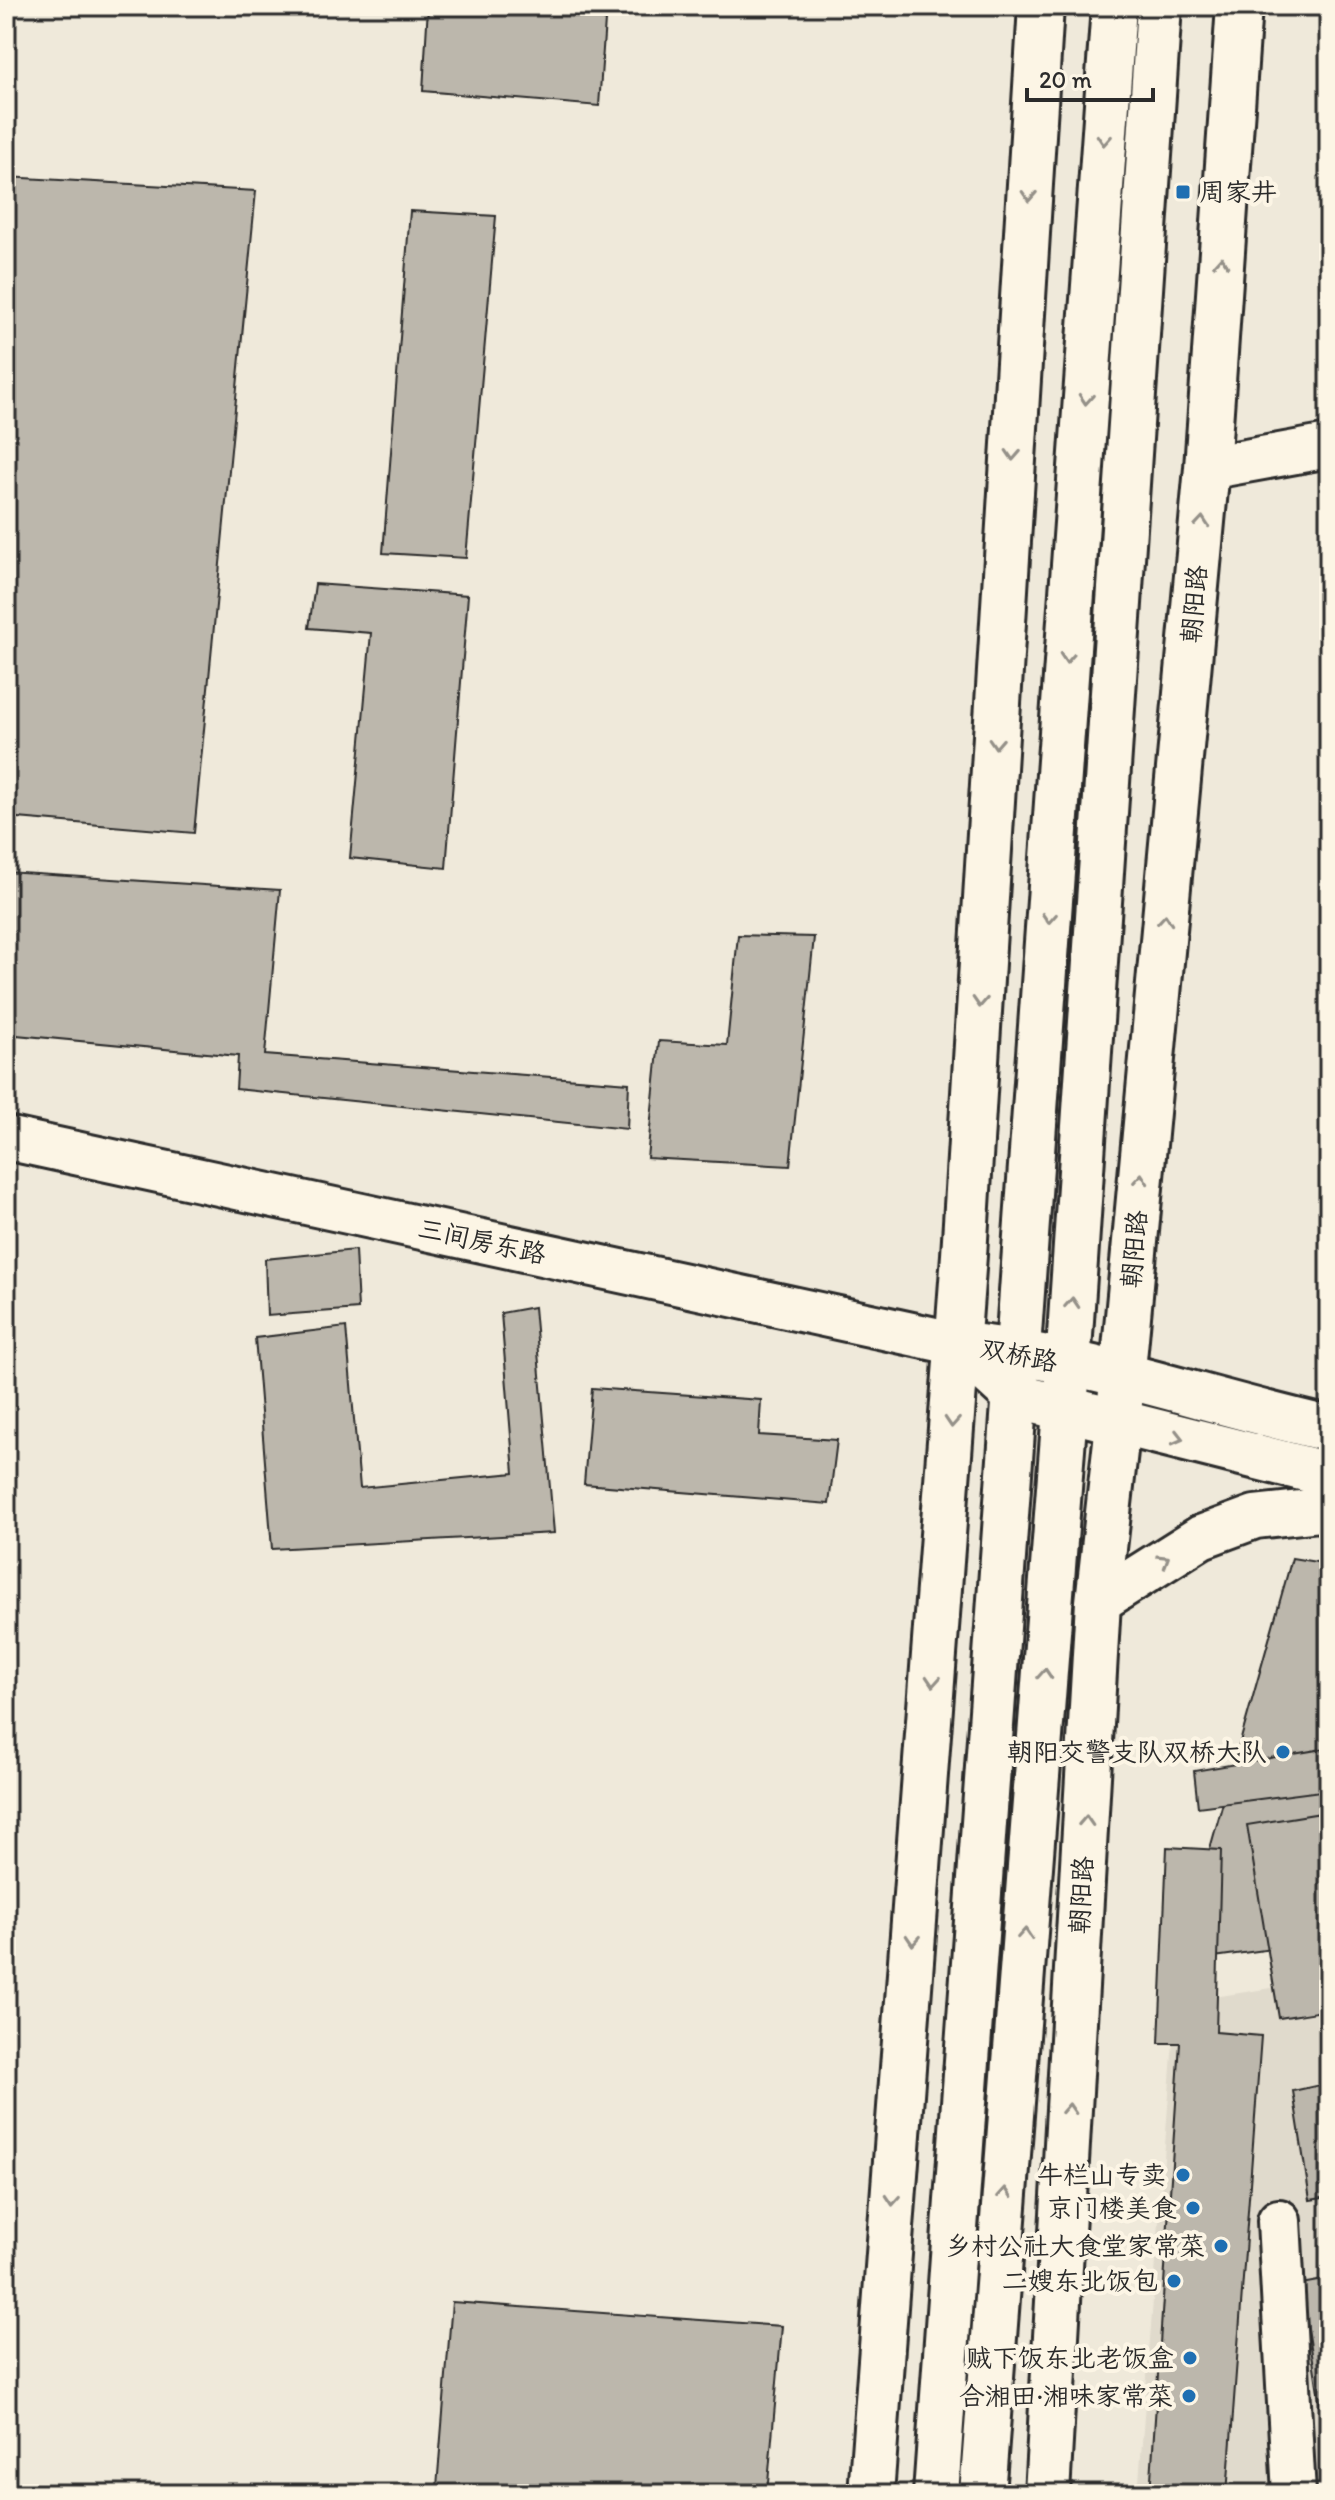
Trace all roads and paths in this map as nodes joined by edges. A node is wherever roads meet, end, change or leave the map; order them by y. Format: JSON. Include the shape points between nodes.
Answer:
{"nodes":[{"id":1,"x":1041,"y":6,"type":"edge"},
{"id":2,"x":1114,"y":6,"type":"edge"},
{"id":3,"x":1159,"y":6,"type":"edge"},
{"id":4,"x":1239,"y":6,"type":"edge"},
{"id":5,"x":1329,"y":446,"type":"edge"},
{"id":6,"x":1207,"y":468,"type":"junction"},
{"id":7,"x":6,"y":1138,"type":"edge"},
{"id":8,"x":958,"y":1344,"type":"junction"},
{"id":9,"x":1018,"y":1352,"type":"junction"},
{"id":10,"x":1068,"y":1365,"type":"junction"},
{"id":11,"x":1123,"y":1375,"type":"junction"},
{"id":12,"x":1015,"y":1396,"type":"junction"},
{"id":13,"x":1065,"y":1410,"type":"junction"},
{"id":14,"x":1118,"y":1424,"type":"junction"},
{"id":15,"x":1329,"y":1429,"type":"edge"},
{"id":16,"x":1329,"y":1475,"type":"edge"},
{"id":17,"x":1329,"y":1509,"type":"edge"},
{"id":18,"x":1098,"y":1602,"type":"junction"},
{"id":19,"x":1279,"y":2221,"type":"dead end"},
{"id":20,"x":871,"y":2494,"type":"edge"},
{"id":21,"x":936,"y":2494,"type":"edge"},
{"id":22,"x":982,"y":2494,"type":"edge"},
{"id":23,"x":1047,"y":2494,"type":"edge"},
{"id":24,"x":1294,"y":2494,"type":"edge"}],
"edges":[{"from":1,"to":8,"type":"main road","one_way":true},
{"from":2,"to":9,"type":"main road","one_way":true},
{"from":10,"to":3,"type":"main road","name":"朝阳路","one_way":true},
{"from":6,"to":4,"type":"main road","name":"朝阳路","one_way":true},
{"from":5,"to":6,"type":"street"},
{"from":11,"to":6,"type":"main road","name":"朝阳路","one_way":true},
{"from":7,"to":8,"type":"street","name":"三间房东路"},
{"from":8,"to":9,"type":"main road","name":"双桥路"},
{"from":8,"to":12,"type":"main road","name":"双桥路"},
{"from":8,"to":20,"type":"main road","one_way":true},
{"from":9,"to":10,"type":"main road","name":"双桥路"},
{"from":9,"to":12,"type":"main road"},
{"from":10,"to":11,"type":"main road","name":"双桥路"},
{"from":10,"to":13,"type":"main road","name":"朝阳路"},
{"from":11,"to":14,"type":"main road","name":"朝阳路"},
{"from":11,"to":15,"type":"main road","name":"双桥路"},
{"from":12,"to":13,"type":"main road","name":"双桥路"},
{"from":12,"to":21,"type":"main road"},
{"from":13,"to":14,"type":"main road","name":"双桥路"},
{"from":22,"to":13,"type":"main road","name":"朝阳路","one_way":true},
{"from":14,"to":16,"type":"main road","name":"双桥路","one_way":true},
{"from":14,"to":18,"type":"main road","name":"朝阳路"},
{"from":18,"to":17,"type":"street","one_way":true,"via":[[1201,1537],[1255,1517]]},
{"from":23,"to":18,"type":"main road","name":"朝阳路","one_way":true},
{"from":19,"to":24,"type":"street"}]}
